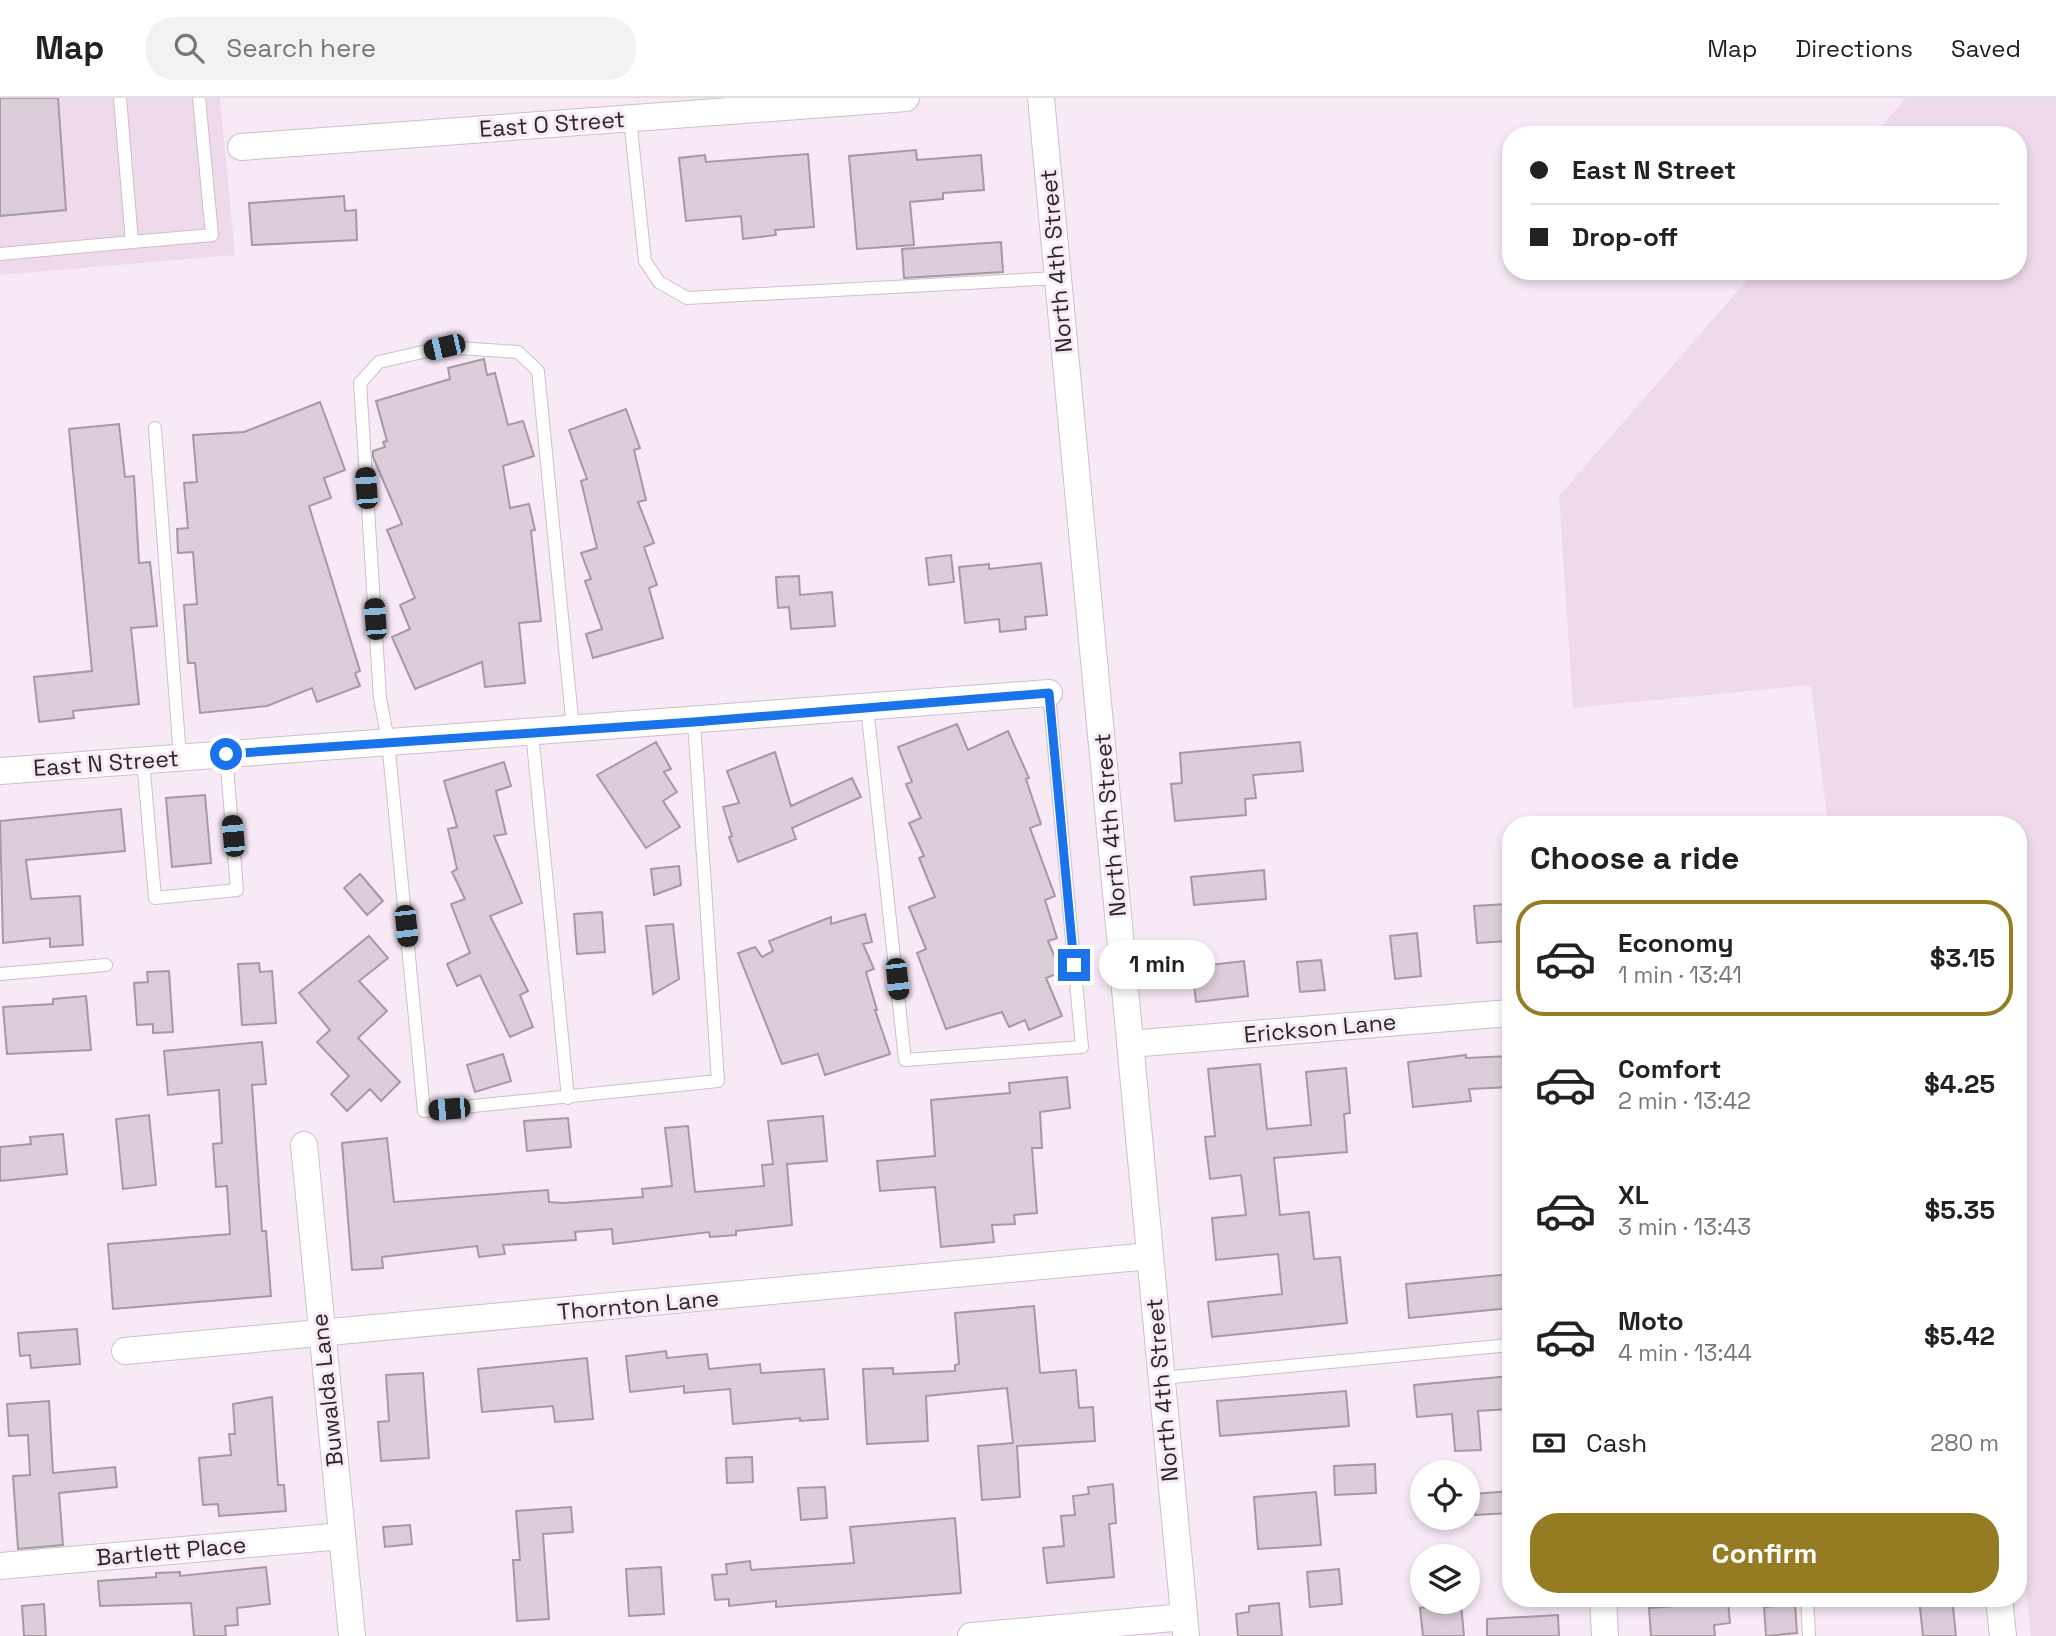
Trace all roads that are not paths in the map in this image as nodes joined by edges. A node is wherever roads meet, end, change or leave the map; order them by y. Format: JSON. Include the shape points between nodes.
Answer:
{"nodes":[{"id":1,"x":120,"y":98,"type":"edge"},
{"id":2,"x":199,"y":98,"type":"edge"},
{"id":3,"x":906,"y":98,"type":"edge"},
{"id":4,"x":1041,"y":98,"type":"edge"},
{"id":5,"x":629,"y":108,"type":"edge"},
{"id":6,"x":241,"y":148,"type":"dead end"},
{"id":7,"x":132,"y":242,"type":"junction"},
{"id":8,"x":0,"y":254,"type":"edge"},
{"id":9,"x":1058,"y":278,"type":"junction"},
{"id":10,"x":155,"y":428,"type":"dead end"},
{"id":11,"x":1049,"y":693,"type":"joint"},
{"id":12,"x":867,"y":708,"type":"junction"},
{"id":13,"x":694,"y":722,"type":"junction"},
{"id":14,"x":573,"y":729,"type":"junction"},
{"id":15,"x":532,"y":732,"type":"junction"},
{"id":16,"x":388,"y":741,"type":"junction"},
{"id":17,"x":226,"y":754,"type":"junction"},
{"id":18,"x":180,"y":757,"type":"junction"},
{"id":19,"x":143,"y":760,"type":"junction"},
{"id":20,"x":0,"y":771,"type":"edge"},
{"id":21,"x":106,"y":965,"type":"dead end"},
{"id":22,"x":0,"y":974,"type":"edge"},
{"id":23,"x":1502,"y":1014,"type":"edge"},
{"id":24,"x":1130,"y":1044,"type":"junction"},
{"id":25,"x":568,"y":1098,"type":"junction"},
{"id":26,"x":304,"y":1145,"type":"dead end"},
{"id":27,"x":1150,"y":1256,"type":"junction"},
{"id":28,"x":322,"y":1335,"type":"junction"},
{"id":29,"x":1502,"y":1346,"type":"edge"},
{"id":30,"x":125,"y":1351,"type":"dead end"},
{"id":31,"x":1161,"y":1378,"type":"junction"},
{"id":32,"x":342,"y":1536,"type":"junction"},
{"id":33,"x":0,"y":1566,"type":"edge"},
{"id":34,"x":1603,"y":1607,"type":"edge"},
{"id":35,"x":1808,"y":1607,"type":"edge"},
{"id":36,"x":2000,"y":1607,"type":"edge"},
{"id":37,"x":1185,"y":1627,"type":"edge"},
{"id":38,"x":352,"y":1636,"type":"edge"},
{"id":39,"x":971,"y":1636,"type":"edge"},
{"id":40,"x":1605,"y":1636,"type":"edge"},
{"id":41,"x":1810,"y":1636,"type":"edge"},
{"id":42,"x":2003,"y":1636,"type":"edge"}],
"edges":[{"from":1,"to":7,"type":"lane"},
{"from":2,"to":7,"type":"lane","via":[[212,235]]},
{"from":3,"to":5,"type":"street","name":"East O Street"},
{"from":4,"to":9,"type":"street","name":"North 4th Street"},
{"from":5,"to":6,"type":"street","name":"East O Street"},
{"from":5,"to":9,"type":"lane","via":[[645,261],[659,282],[687,298]]},
{"from":7,"to":8,"type":"lane"},
{"from":9,"to":24,"type":"street","name":"North 4th Street"},
{"from":10,"to":18,"type":"lane"},
{"from":11,"to":12,"type":"street","name":"East N Street"},
{"from":11,"to":12,"type":"lane","via":[[1082,1047],[905,1060]]},
{"from":12,"to":13,"type":"street","name":"East N Street"},
{"from":13,"to":14,"type":"street","name":"East N Street"},
{"from":13,"to":25,"type":"lane","via":[[718,1081]]},
{"from":14,"to":15,"type":"street","name":"East N Street"},
{"from":14,"to":16,"type":"lane","via":[[538,371],[519,352],[444,347],[379,362],[360,383],[380,698]]},
{"from":15,"to":16,"type":"street","name":"East N Street"},
{"from":15,"to":25,"type":"lane"},
{"from":16,"to":17,"type":"street","name":"East N Street"},
{"from":16,"to":25,"type":"lane","via":[[425,1111]]},
{"from":17,"to":18,"type":"street","name":"East N Street"},
{"from":17,"to":19,"type":"lane","via":[[237,890],[155,898]]},
{"from":18,"to":19,"type":"street","name":"East N Street"},
{"from":19,"to":20,"type":"street","name":"East N Street"},
{"from":21,"to":22,"type":"lane"},
{"from":23,"to":24,"type":"street","name":"Erickson Lane"},
{"from":24,"to":27,"type":"street","name":"North 4th Street"},
{"from":26,"to":28,"type":"street","name":"Buwalda Lane"},
{"from":27,"to":28,"type":"street","name":"Thornton Lane"},
{"from":27,"to":31,"type":"street","name":"North 4th Street"},
{"from":28,"to":30,"type":"street","name":"Thornton Lane"},
{"from":28,"to":32,"type":"street","name":"Buwalda Lane"},
{"from":29,"to":31,"type":"lane"},
{"from":31,"to":37,"type":"street","name":"North 4th Street"},
{"from":32,"to":33,"type":"street","name":"Bartlett Place"},
{"from":32,"to":38,"type":"street","name":"Buwalda Lane"},
{"from":34,"to":40,"type":"street"},
{"from":35,"to":41,"type":"lane"},
{"from":36,"to":42,"type":"street"},
{"from":37,"to":39,"type":"street"}]}
